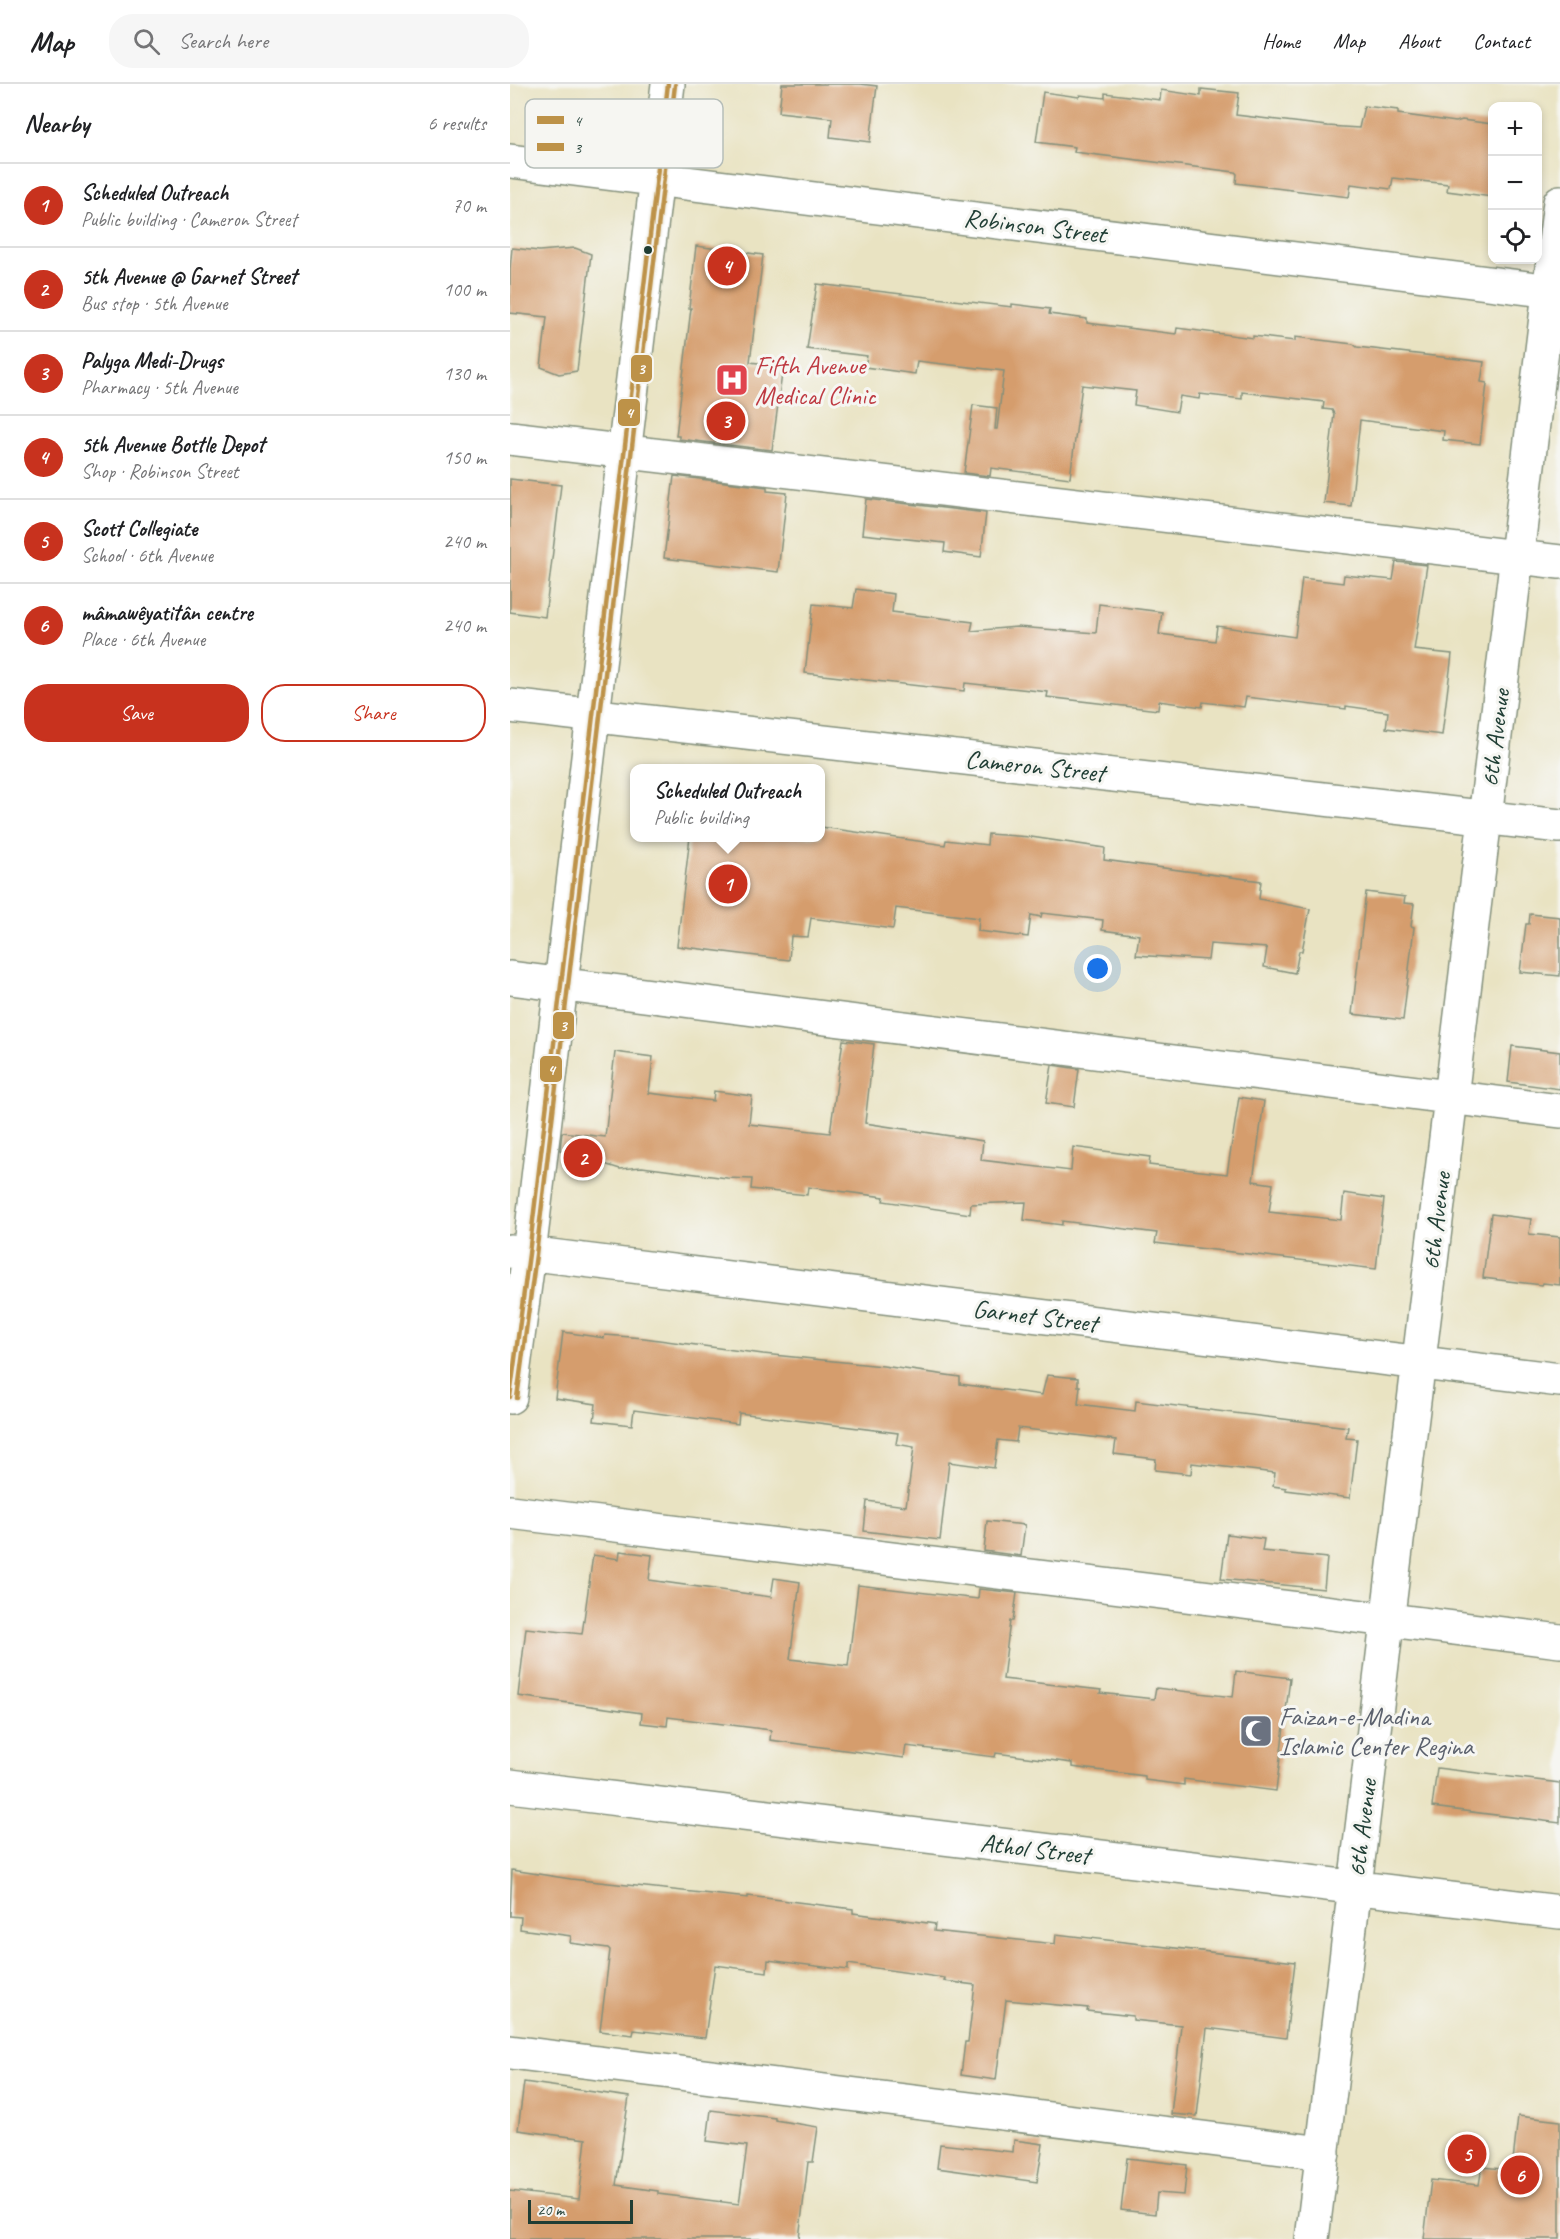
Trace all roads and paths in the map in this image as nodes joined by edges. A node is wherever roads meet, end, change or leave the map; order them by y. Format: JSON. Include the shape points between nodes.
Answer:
{"nodes":[{"id":1,"x":668,"y":84,"type":"edge"},
{"id":2,"x":666,"y":99,"type":"edge"},
{"id":3,"x":510,"y":161,"type":"edge"},
{"id":4,"x":525,"y":163,"type":"edge"},
{"id":5,"x":570,"y":168,"type":"edge"},
{"id":6,"x":657,"y":168,"type":"edge"},
{"id":7,"x":656,"y":178,"type":"junction"},
{"id":8,"x":1560,"y":202,"type":"edge"},
{"id":9,"x":1555,"y":292,"type":"edge"},
{"id":10,"x":510,"y":438,"type":"edge"},
{"id":11,"x":625,"y":453,"type":"junction"},
{"id":12,"x":1517,"y":556,"type":"junction"},
{"id":13,"x":1560,"y":562,"type":"edge"},
{"id":14,"x":510,"y":706,"type":"edge"},
{"id":15,"x":592,"y":716,"type":"junction"},
{"id":16,"x":1485,"y":817,"type":"junction"},
{"id":17,"x":1560,"y":826,"type":"edge"},
{"id":18,"x":510,"y":978,"type":"edge"},
{"id":19,"x":560,"y":984,"type":"junction"},
{"id":20,"x":1451,"y":1098,"type":"junction"},
{"id":21,"x":1560,"y":1111,"type":"edge"},
{"id":22,"x":519,"y":1252,"type":"edge"},
{"id":23,"x":1419,"y":1364,"type":"junction"},
{"id":24,"x":1560,"y":1380,"type":"edge"},
{"id":25,"x":510,"y":1397,"type":"edge"},
{"id":26,"x":510,"y":1512,"type":"edge"},
{"id":27,"x":1388,"y":1619,"type":"junction"},
{"id":28,"x":1560,"y":1641,"type":"edge"},
{"id":29,"x":510,"y":1786,"type":"edge"},
{"id":30,"x":1355,"y":1887,"type":"junction"},
{"id":31,"x":1560,"y":1912,"type":"edge"},
{"id":32,"x":510,"y":2052,"type":"edge"},
{"id":33,"x":1323,"y":2153,"type":"junction"},
{"id":34,"x":1312,"y":2239,"type":"edge"}],
"edges":[{"from":1,"to":2,"type":"street"},
{"from":3,"to":4,"type":"street","name":"Robinson Street"},
{"from":5,"to":7,"type":"street","name":"Robinson Street"},
{"from":6,"to":7,"type":"street"},
{"from":7,"to":9,"type":"street","name":"Robinson Street"},
{"from":7,"to":11,"type":"street"},
{"from":8,"to":9,"type":"street","name":"6th Avenue"},
{"from":9,"to":12,"type":"street","name":"6th Avenue"},
{"from":10,"to":11,"type":"street"},
{"from":11,"to":12,"type":"street"},
{"from":11,"to":15,"type":"street"},
{"from":12,"to":13,"type":"street"},
{"from":12,"to":16,"type":"street","name":"6th Avenue"},
{"from":14,"to":15,"type":"street","name":"Cameron Street"},
{"from":15,"to":16,"type":"street","name":"Cameron Street"},
{"from":15,"to":19,"type":"street"},
{"from":16,"to":17,"type":"street","name":"Cameron Street"},
{"from":16,"to":20,"type":"street","name":"6th Avenue"},
{"from":18,"to":19,"type":"street"},
{"from":19,"to":20,"type":"street"},
{"from":19,"to":22,"type":"street"},
{"from":20,"to":21,"type":"street"},
{"from":20,"to":23,"type":"street","name":"6th Avenue"},
{"from":22,"to":23,"type":"street","name":"Garnet Street"},
{"from":22,"to":25,"type":"street"},
{"from":23,"to":24,"type":"street","name":"Garnet Street"},
{"from":23,"to":27,"type":"street","name":"6th Avenue"},
{"from":26,"to":27,"type":"street"},
{"from":27,"to":28,"type":"street"},
{"from":27,"to":30,"type":"street","name":"6th Avenue"},
{"from":29,"to":30,"type":"street","name":"Athol Street"},
{"from":30,"to":31,"type":"street","name":"Athol Street"},
{"from":30,"to":33,"type":"street","name":"6th Avenue"},
{"from":32,"to":33,"type":"street"},
{"from":33,"to":34,"type":"street","name":"6th Avenue"}]}
